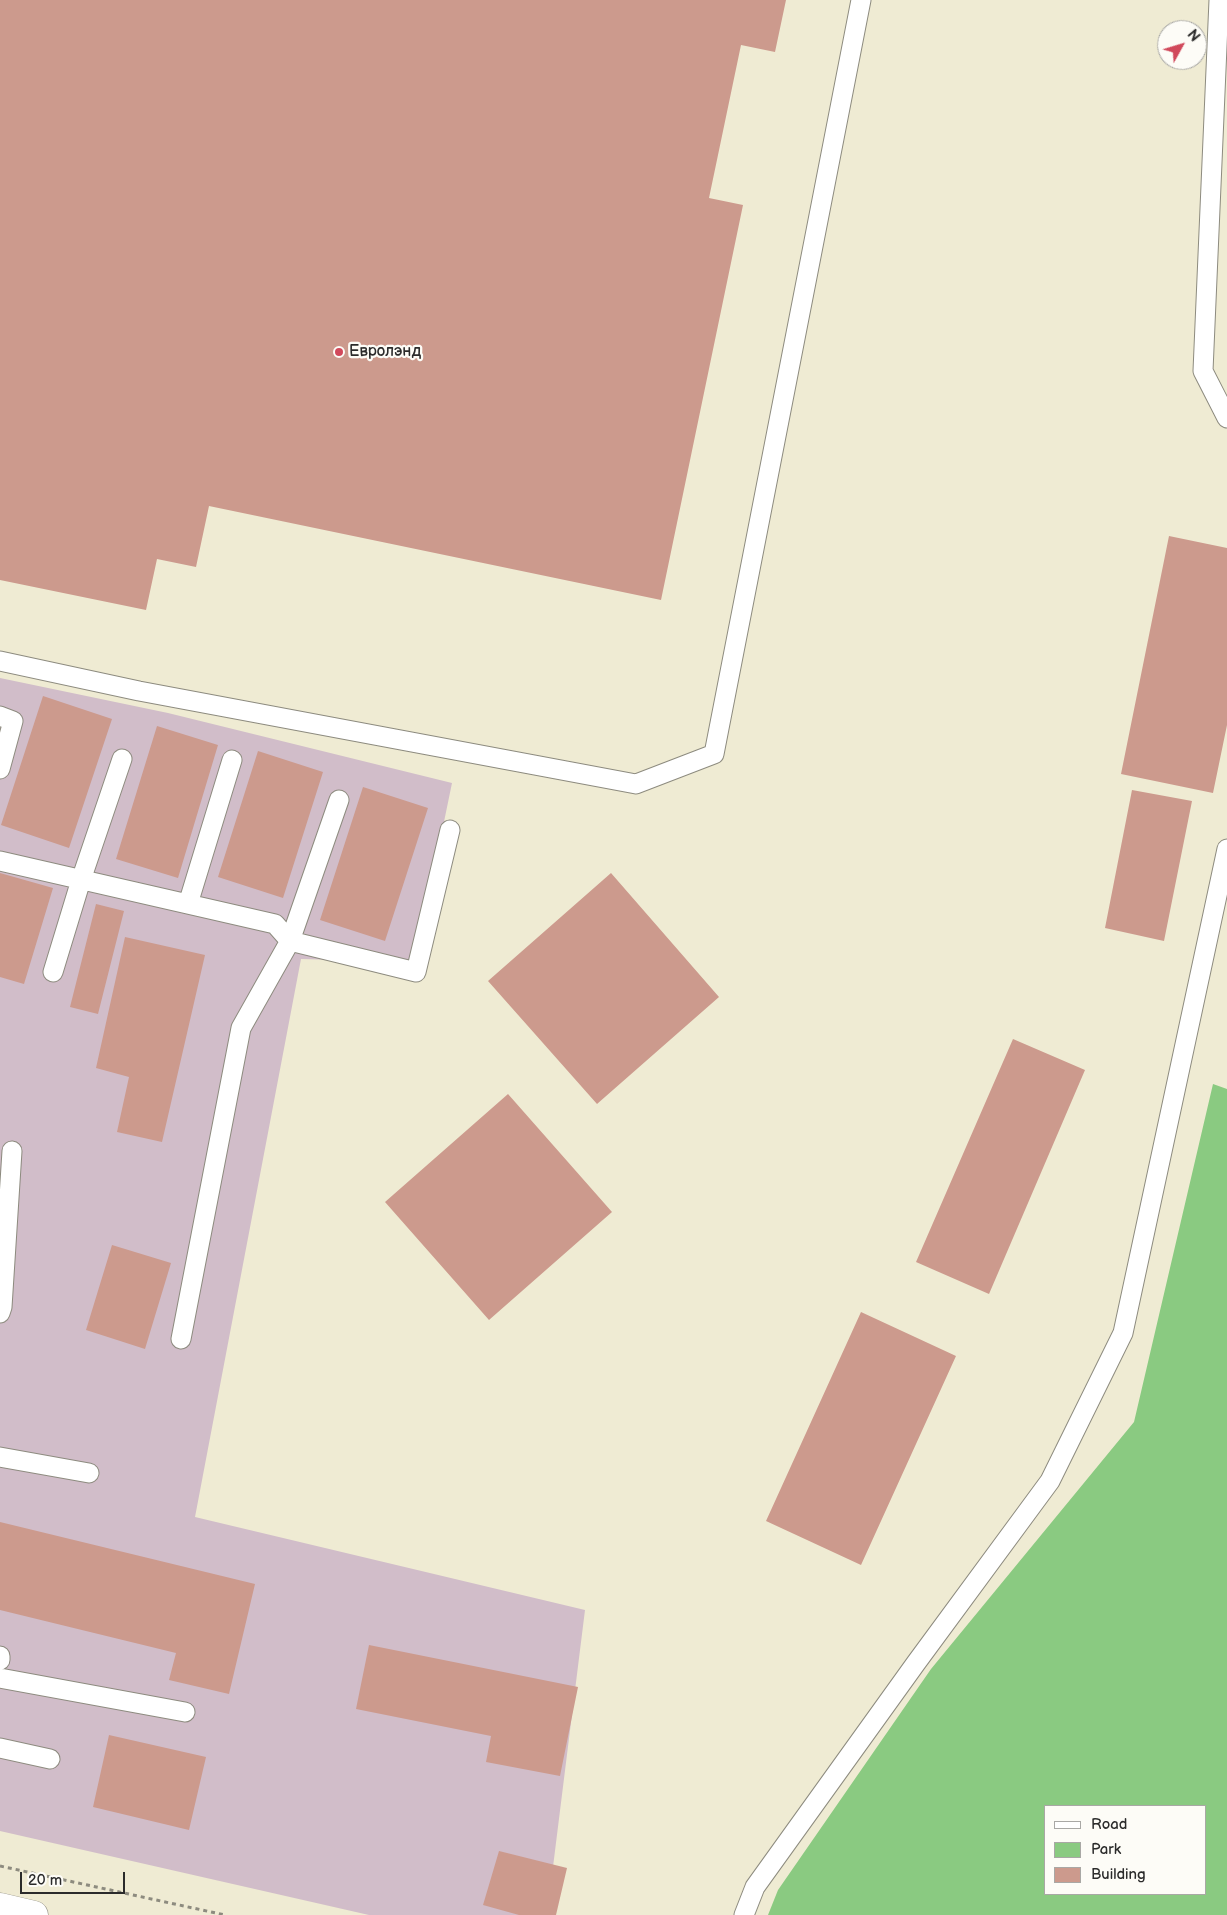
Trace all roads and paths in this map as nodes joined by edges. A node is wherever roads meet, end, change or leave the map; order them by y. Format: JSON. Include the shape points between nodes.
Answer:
{"nodes":[{"id":1,"x":861,"y":0,"type":"edge"},
{"id":2,"x":1219,"y":0,"type":"edge"},
{"id":3,"x":1227,"y":418,"type":"edge"},
{"id":4,"x":0,"y":661,"type":"edge"},
{"id":5,"x":0,"y":716,"type":"edge"},
{"id":6,"x":122,"y":760,"type":"dead end"},
{"id":7,"x":232,"y":760,"type":"dead end"},
{"id":8,"x":0,"y":769,"type":"edge"},
{"id":9,"x":339,"y":800,"type":"dead end"},
{"id":10,"x":450,"y":830,"type":"dead end"},
{"id":11,"x":1227,"y":849,"type":"edge"},
{"id":12,"x":0,"y":861,"type":"edge"},
{"id":13,"x":81,"y":880,"type":"junction"},
{"id":14,"x":188,"y":904,"type":"junction"},
{"id":15,"x":290,"y":941,"type":"junction"},
{"id":16,"x":53,"y":972,"type":"dead end"},
{"id":17,"x":12,"y":1150,"type":"dead end"},
{"id":18,"x":0,"y":1313,"type":"edge"},
{"id":19,"x":181,"y":1338,"type":"dead end"},
{"id":20,"x":0,"y":1457,"type":"edge"},
{"id":21,"x":89,"y":1473,"type":"dead end"},
{"id":22,"x":0,"y":1678,"type":"edge"},
{"id":23,"x":184,"y":1712,"type":"dead end"},
{"id":24,"x":0,"y":1748,"type":"edge"},
{"id":25,"x":50,"y":1759,"type":"dead end"},
{"id":26,"x":0,"y":1866,"type":"edge"},
{"id":27,"x":0,"y":1907,"type":"edge"},
{"id":28,"x":34,"y":1915,"type":"edge"},
{"id":29,"x":225,"y":1915,"type":"edge"},
{"id":30,"x":744,"y":1915,"type":"edge"}],
"edges":[{"from":1,"to":4,"type":"lane","via":[[714,754],[636,784],[139,691]]},
{"from":2,"to":3,"type":"lane","via":[[1202,371]]},
{"from":5,"to":8,"type":"lane","via":[[13,721]]},
{"from":6,"to":13,"type":"lane"},
{"from":7,"to":14,"type":"lane"},
{"from":9,"to":15,"type":"lane"},
{"from":10,"to":15,"type":"lane","via":[[416,972]]},
{"from":11,"to":30,"type":"lane","via":[[1124,1333],[1050,1481],[755,1887]]},
{"from":12,"to":13,"type":"lane"},
{"from":13,"to":14,"type":"lane"},
{"from":13,"to":16,"type":"lane"},
{"from":14,"to":15,"type":"lane","via":[[276,924]]},
{"from":15,"to":19,"type":"lane","via":[[241,1028]]},
{"from":17,"to":18,"type":"lane"},
{"from":20,"to":21,"type":"lane"},
{"from":22,"to":23,"type":"lane"},
{"from":24,"to":25,"type":"lane"},
{"from":26,"to":29,"type":"path"},
{"from":27,"to":28,"type":"main road"}]}
